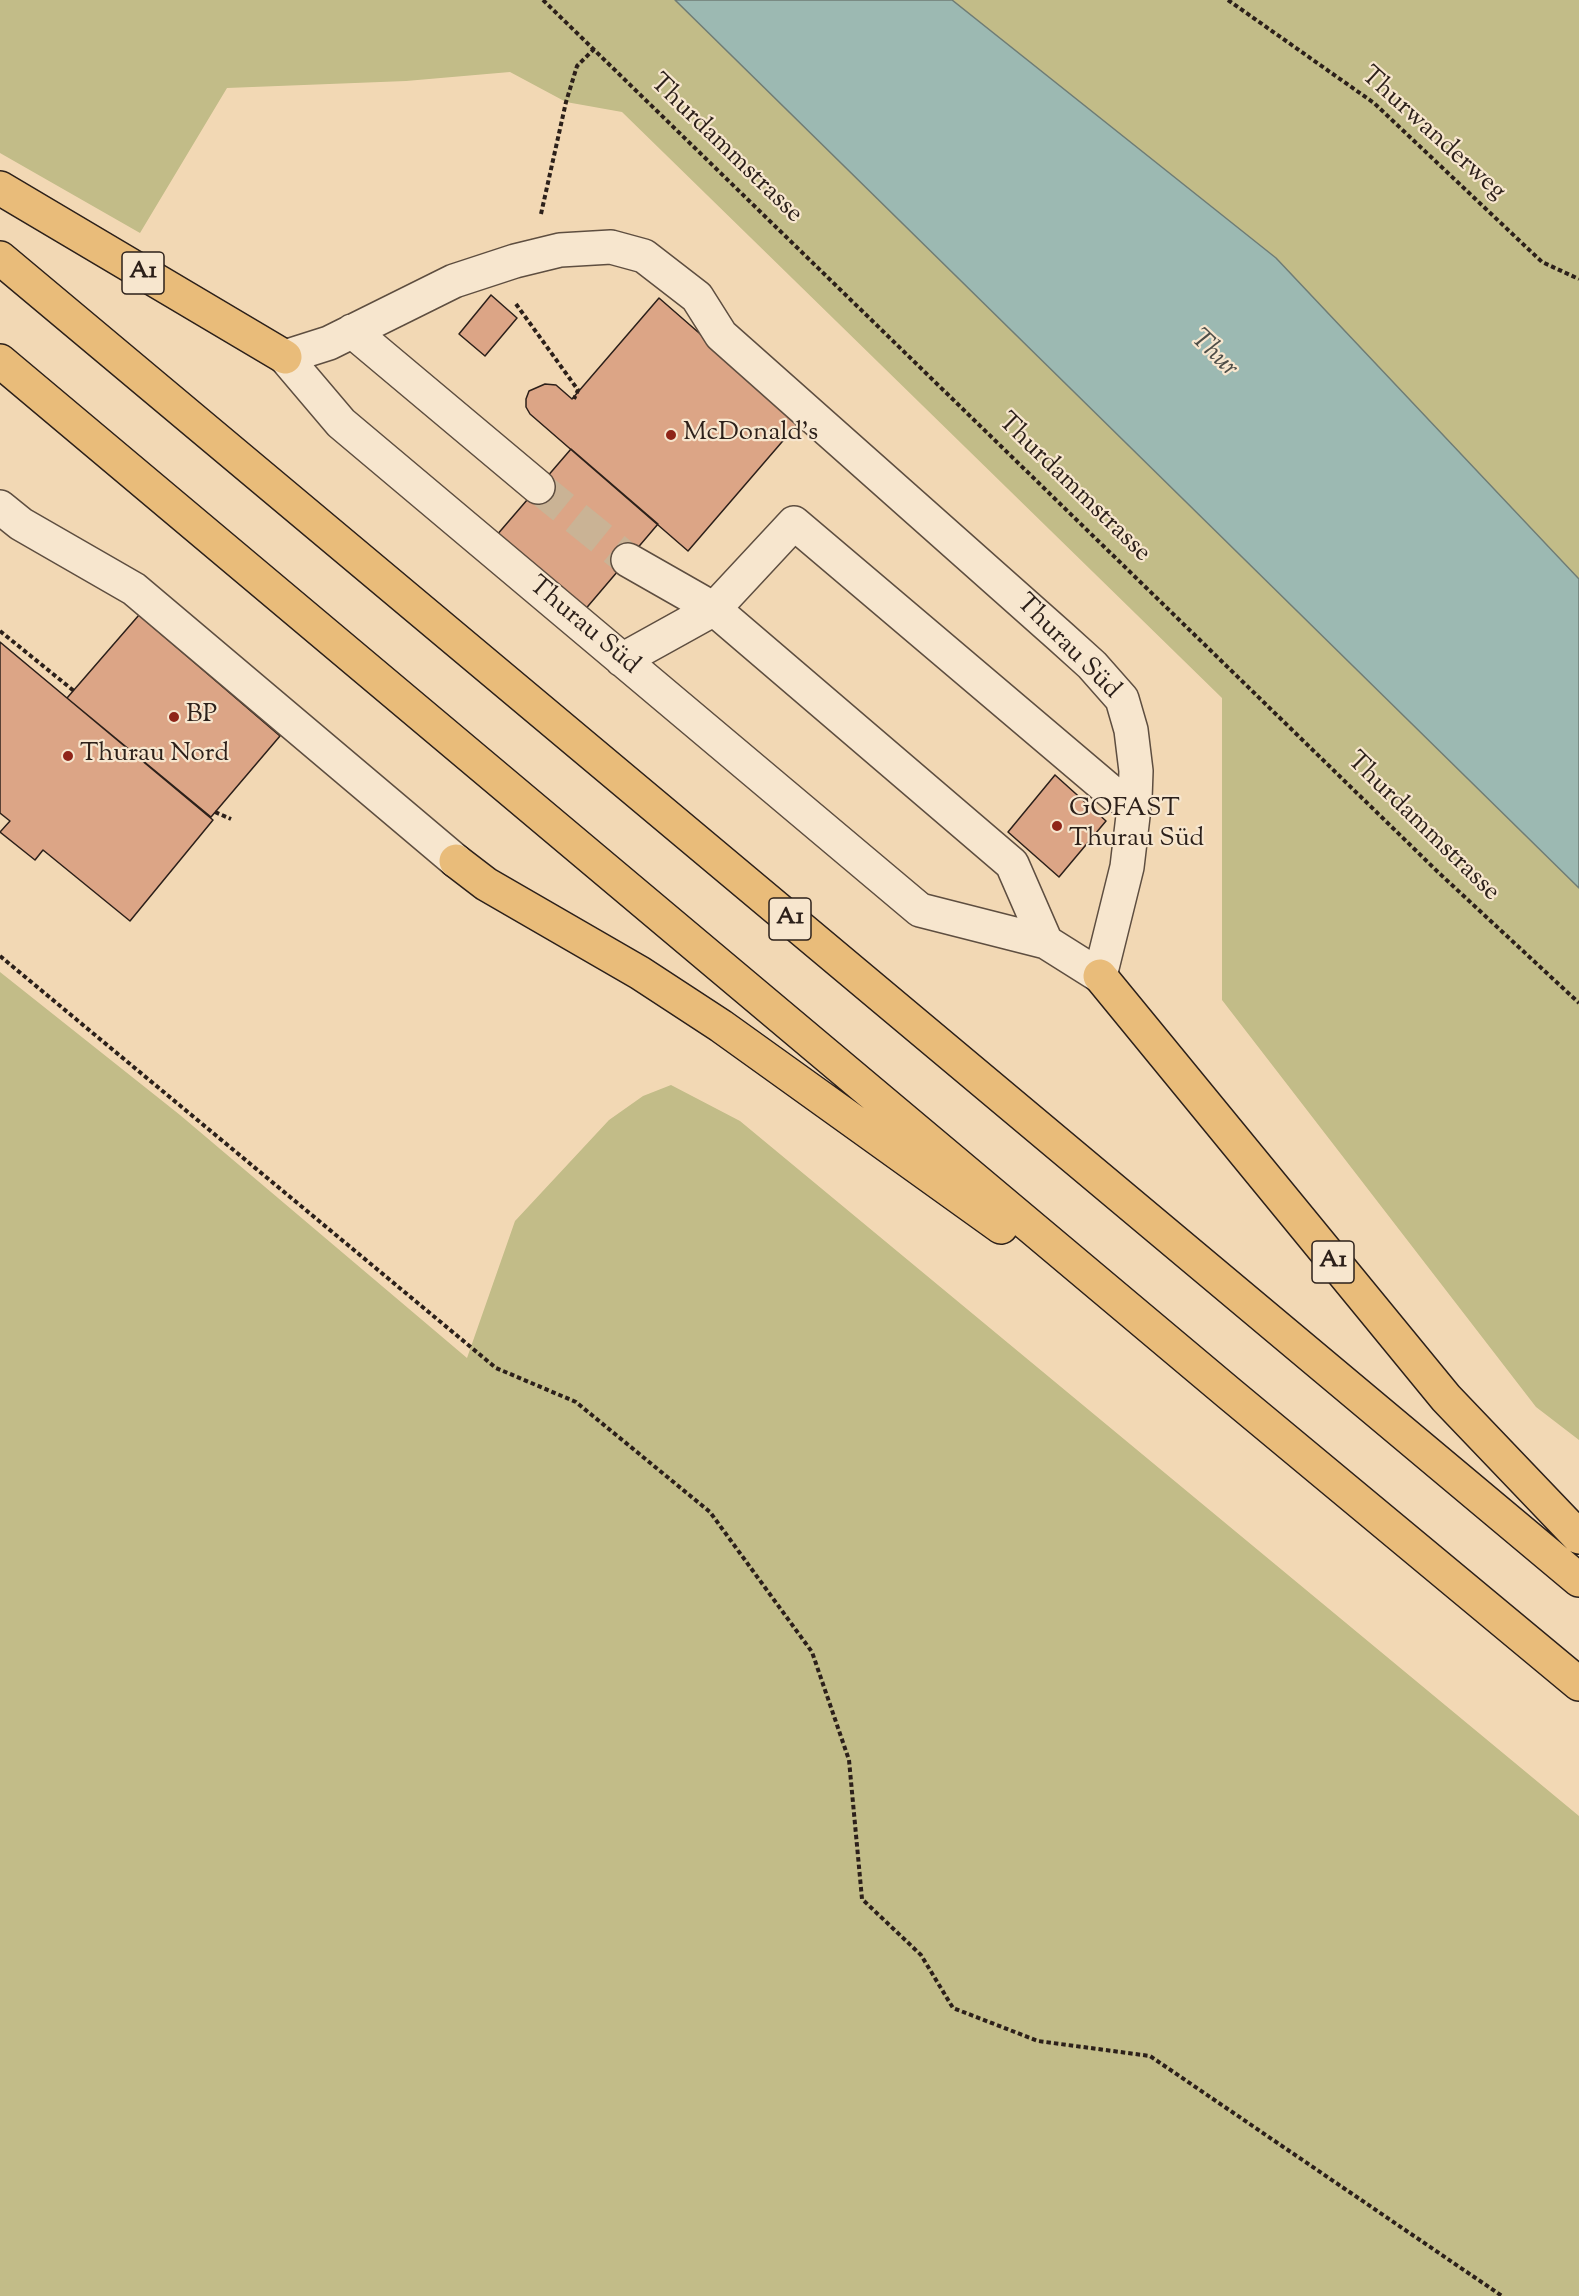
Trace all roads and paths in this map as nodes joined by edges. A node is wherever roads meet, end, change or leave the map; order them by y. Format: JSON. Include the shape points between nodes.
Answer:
{"nodes":[{"id":1,"x":543,"y":0,"type":"edge"},
{"id":2,"x":1228,"y":0,"type":"edge"},
{"id":3,"x":0,"y":188,"type":"edge"},
{"id":4,"x":0,"y":258,"type":"edge"},
{"id":5,"x":1579,"y":279,"type":"edge"},
{"id":6,"x":352,"y":331,"type":"junction"},
{"id":7,"x":285,"y":357,"type":"junction"},
{"id":8,"x":0,"y":361,"type":"edge"},
{"id":9,"x":538,"y":487,"type":"tunnel mouth"},
{"id":10,"x":0,"y":507,"type":"edge"},
{"id":11,"x":628,"y":560,"type":"tunnel mouth"},
{"id":12,"x":714,"y":609,"type":"junction"},
{"id":13,"x":0,"y":631,"type":"edge"},
{"id":14,"x":622,"y":660,"type":"junction"},
{"id":15,"x":74,"y":691,"type":"dead end"},
{"id":16,"x":1135,"y":799,"type":"junction"},
{"id":17,"x":215,"y":812,"type":"dead end"},
{"id":18,"x":231,"y":819,"type":"dead end"},
{"id":19,"x":456,"y":861,"type":"joint"},
{"id":20,"x":1046,"y":942,"type":"junction"},
{"id":21,"x":0,"y":956,"type":"edge"},
{"id":22,"x":1100,"y":976,"type":"junction"},
{"id":23,"x":1579,"y":1003,"type":"edge"},
{"id":24,"x":1230,"y":1394,"type":"junction"},
{"id":25,"x":1579,"y":1537,"type":"edge"},
{"id":26,"x":1579,"y":1580,"type":"edge"},
{"id":27,"x":1579,"y":1684,"type":"edge"},
{"id":28,"x":1502,"y":2296,"type":"edge"}],
"edges":[{"from":1,"to":23,"type":"path","name":"Thurdammstrasse","via":[[1431,865]]},
{"from":2,"to":5,"type":"path","name":"Thurwanderweg","via":[[1374,103],[1542,262]]},
{"from":3,"to":7,"type":"highway","number":"A1"},
{"from":4,"to":26,"type":"highway","number":"A1"},
{"from":6,"to":7,"type":"lane","name":"Thurau Süd"},
{"from":6,"to":9,"type":"lane"},
{"from":6,"to":16,"type":"lane","name":"Thurau Süd","via":[[454,281],[515,261],[560,250],[611,247],[644,256],[697,297],[721,335],[1092,665],[1122,699],[1131,730]]},
{"from":7,"to":14,"type":"lane","name":"Thurau Süd","via":[[341,423]]},
{"from":8,"to":24,"type":"highway"},
{"from":10,"to":19,"type":"lane","via":[[21,524],[134,589]]},
{"from":11,"to":12,"type":"lane"},
{"from":12,"to":14,"type":"lane"},
{"from":12,"to":16,"type":"lane","via":[[794,522],[1116,796]]},
{"from":12,"to":20,"type":"lane","via":[[1012,864]]},
{"from":13,"to":15,"type":"path"},
{"from":14,"to":20,"type":"lane","name":"Thurau Süd","via":[[920,910]]},
{"from":16,"to":22,"type":"lane","name":"Thurau Süd","via":[[1127,867]]},
{"from":17,"to":18,"type":"path"},
{"from":19,"to":24,"type":"highway","via":[[486,884],[640,973],[721,1026]]},
{"from":20,"to":22,"type":"lane","name":"Thurau Süd"},
{"from":21,"to":28,"type":"path","via":[[496,1368],[576,1402],[710,1512],[812,1652],[849,1760],[862,1899],[921,1955],[953,2008],[1038,2041],[1150,2056]]},
{"from":22,"to":25,"type":"highway","number":"A1","via":[[1446,1398]]},
{"from":24,"to":27,"type":"highway"}]}
